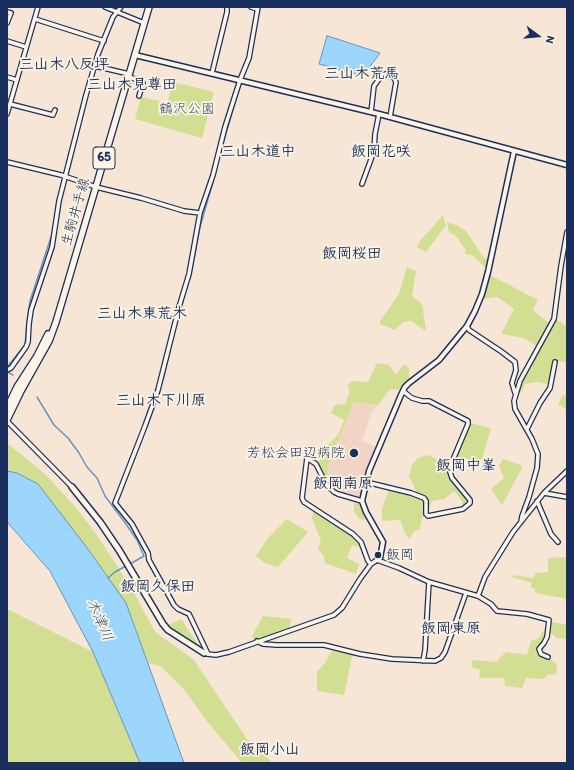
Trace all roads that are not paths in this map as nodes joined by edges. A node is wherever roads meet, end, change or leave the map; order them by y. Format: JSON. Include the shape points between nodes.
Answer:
{"nodes":[{"id":1,"x":38,"y":7,"type":"edge"},
{"id":2,"x":104,"y":7,"type":"edge"},
{"id":3,"x":120,"y":7,"type":"edge"},
{"id":4,"x":149,"y":7,"type":"edge"},
{"id":5,"x":227,"y":7,"type":"edge"},
{"id":6,"x":251,"y":7,"type":"edge"},
{"id":7,"x":258,"y":8,"type":"edge"},
{"id":8,"x":7,"y":12,"type":"edge"},
{"id":9,"x":117,"y":12,"type":"junction"},
{"id":10,"x":35,"y":19,"type":"junction"},
{"id":11,"x":7,"y":23,"type":"edge"},
{"id":12,"x":144,"y":23,"type":"junction"},
{"id":13,"x":7,"y":40,"type":"edge"},
{"id":14,"x":104,"y":41,"type":"junction"},
{"id":15,"x":26,"y":47,"type":"junction"},
{"id":16,"x":135,"y":55,"type":"junction"},
{"id":17,"x":95,"y":66,"type":"junction"},
{"id":18,"x":212,"y":73,"type":"junction"},
{"id":19,"x":129,"y":76,"type":"junction"},
{"id":20,"x":7,"y":77,"type":"edge"},
{"id":21,"x":17,"y":80,"type":"junction"},
{"id":22,"x":240,"y":80,"type":"junction"},
{"id":23,"x":7,"y":96,"type":"edge"},
{"id":24,"x":139,"y":96,"type":"dead end"},
{"id":25,"x":12,"y":97,"type":"junction"},
{"id":26,"x":10,"y":104,"type":"junction"},
{"id":27,"x":55,"y":110,"type":"dead end"},
{"id":28,"x":371,"y":112,"type":"junction"},
{"id":29,"x":7,"y":114,"type":"edge"},
{"id":30,"x":379,"y":114,"type":"junction"},
{"id":31,"x":390,"y":117,"type":"junction"},
{"id":32,"x":514,"y":151,"type":"junction"},
{"id":33,"x":7,"y":162,"type":"edge"},
{"id":34,"x":567,"y":165,"type":"edge"},
{"id":35,"x":66,"y":176,"type":"junction"},
{"id":36,"x":362,"y":184,"type":"dead end"},
{"id":37,"x":96,"y":187,"type":"junction"},
{"id":38,"x":200,"y":214,"type":"junction"},
{"id":39,"x":567,"y":232,"type":"edge"},
{"id":40,"x":60,"y":308,"type":"junction"},
{"id":41,"x":467,"y":326,"type":"junction"},
{"id":42,"x":555,"y":362,"type":"dead end"},
{"id":43,"x":7,"y":370,"type":"edge"},
{"id":44,"x":403,"y":391,"type":"junction"},
{"id":45,"x":516,"y":394,"type":"junction"},
{"id":46,"x":7,"y":408,"type":"edge"},
{"id":47,"x":7,"y":420,"type":"edge"},
{"id":48,"x":526,"y":429,"type":"junction"},
{"id":49,"x":567,"y":471,"type":"edge"},
{"id":50,"x":366,"y":482,"type":"junction"},
{"id":51,"x":72,"y":487,"type":"joint"},
{"id":52,"x":544,"y":493,"type":"junction"},
{"id":53,"x":567,"y":497,"type":"edge"},
{"id":54,"x":362,"y":501,"type":"junction"},
{"id":55,"x":537,"y":501,"type":"junction"},
{"id":56,"x":521,"y":522,"type":"junction"},
{"id":57,"x":558,"y":542,"type":"dead end"},
{"id":58,"x":377,"y":560,"type":"junction"},
{"id":59,"x":371,"y":564,"type":"junction"},
{"id":60,"x":429,"y":582,"type":"junction"},
{"id":61,"x":466,"y":593,"type":"junction"},
{"id":62,"x":478,"y":596,"type":"junction"},
{"id":63,"x":257,"y":641,"type":"junction"},
{"id":64,"x":206,"y":654,"type":"junction"},
{"id":65,"x":548,"y":657,"type":"dead end"},
{"id":66,"x":423,"y":661,"type":"junction"}],
"edges":[{"from":1,"to":10,"type":"street"},
{"from":2,"to":9,"type":"street"},
{"from":3,"to":9,"type":"street"},
{"from":4,"to":12,"type":"main road","name":"生駒井手線","number":"65"},
{"from":5,"to":18,"type":"street"},
{"from":6,"to":7,"type":"street"},
{"from":7,"to":22,"type":"street","via":[[249,58]]},
{"from":8,"to":11,"type":"street","via":[[11,14]]},
{"from":9,"to":12,"type":"street"},
{"from":9,"to":14,"type":"street"},
{"from":10,"to":14,"type":"street"},
{"from":10,"to":15,"type":"street"},
{"from":12,"to":16,"type":"main road","name":"生駒井手線","number":"65"},
{"from":13,"to":15,"type":"street"},
{"from":14,"to":17,"type":"street"},
{"from":15,"to":21,"type":"street"},
{"from":16,"to":18,"type":"street"},
{"from":16,"to":19,"type":"main road","name":"生駒井手線","number":"65"},
{"from":17,"to":19,"type":"street"},
{"from":17,"to":35,"type":"street"},
{"from":18,"to":22,"type":"street"},
{"from":19,"to":24,"type":"street","via":[[143,83]]},
{"from":19,"to":37,"type":"main road","name":"生駒井手線","number":"65"},
{"from":20,"to":21,"type":"street"},
{"from":21,"to":25,"type":"street"},
{"from":22,"to":28,"type":"street"},
{"from":22,"to":38,"type":"street"},
{"from":23,"to":25,"type":"street"},
{"from":25,"to":26,"type":"street"},
{"from":26,"to":27,"type":"street","via":[[53,115]]},
{"from":26,"to":29,"type":"street"},
{"from":28,"to":30,"type":"street"},
{"from":28,"to":31,"type":"street","via":[[374,86],[382,75],[386,74],[396,82]]},
{"from":30,"to":31,"type":"street"},
{"from":30,"to":36,"type":"street","via":[[374,151]]},
{"from":31,"to":32,"type":"street"},
{"from":32,"to":34,"type":"street"},
{"from":32,"to":41,"type":"street","via":[[488,272],[482,294]]},
{"from":33,"to":35,"type":"street"},
{"from":35,"to":37,"type":"street"},
{"from":35,"to":43,"type":"street","via":[[52,247],[31,310],[28,342]]},
{"from":37,"to":38,"type":"street","via":[[184,212]]},
{"from":37,"to":40,"type":"main road","name":"生駒井手線","number":"65"},
{"from":38,"to":64,"type":"street","via":[[190,274],[178,307],[158,390],[115,503],[132,524],[174,605],[189,614]]},
{"from":39,"to":45,"type":"street","via":[[554,319],[520,381]]},
{"from":40,"to":46,"type":"main road","name":"生駒井手線","number":"65","via":[[46,339]]},
{"from":40,"to":47,"type":"main road","name":"生駒井手線","number":"65","via":[[49,341]]},
{"from":41,"to":44,"type":"street","via":[[439,360],[409,383]]},
{"from":41,"to":45,"type":"street","via":[[515,362],[516,370],[512,383]]},
{"from":42,"to":48,"type":"street","via":[[550,388]]},
{"from":44,"to":50,"type":"street"},
{"from":44,"to":50,"type":"street","via":[[412,398],[429,401],[467,420],[468,424],[450,472],[470,500],[470,504],[463,509],[428,516],[424,498]]},
{"from":45,"to":48,"type":"street","via":[[515,409]]},
{"from":47,"to":51,"type":"street"},
{"from":48,"to":56,"type":"street","via":[[535,446],[538,459]]},
{"from":49,"to":52,"type":"street"},
{"from":50,"to":54,"type":"street"},
{"from":51,"to":64,"type":"main road","via":[[119,550],[163,624],[168,630]]},
{"from":52,"to":53,"type":"street"},
{"from":52,"to":55,"type":"street"},
{"from":54,"to":58,"type":"street","via":[[384,542],[380,558]]},
{"from":54,"to":59,"type":"street","via":[[334,492],[326,484],[316,464],[307,458],[302,498],[304,502],[353,534],[361,542]]},
{"from":55,"to":56,"type":"street"},
{"from":55,"to":57,"type":"street","via":[[552,536]]},
{"from":56,"to":62,"type":"street","via":[[485,577]]},
{"from":58,"to":59,"type":"street"},
{"from":58,"to":60,"type":"street"},
{"from":59,"to":63,"type":"street","via":[[342,608],[334,615]]},
{"from":60,"to":61,"type":"street"},
{"from":60,"to":66,"type":"street"},
{"from":61,"to":62,"type":"street"},
{"from":61,"to":66,"type":"street","via":[[445,652],[437,660]]},
{"from":62,"to":65,"type":"street","via":[[497,611],[527,614],[549,620],[547,637],[539,649],[541,654]]},
{"from":63,"to":64,"type":"street","via":[[219,654]]},
{"from":63,"to":66,"type":"street","via":[[276,645],[324,645],[377,657]]}]}
